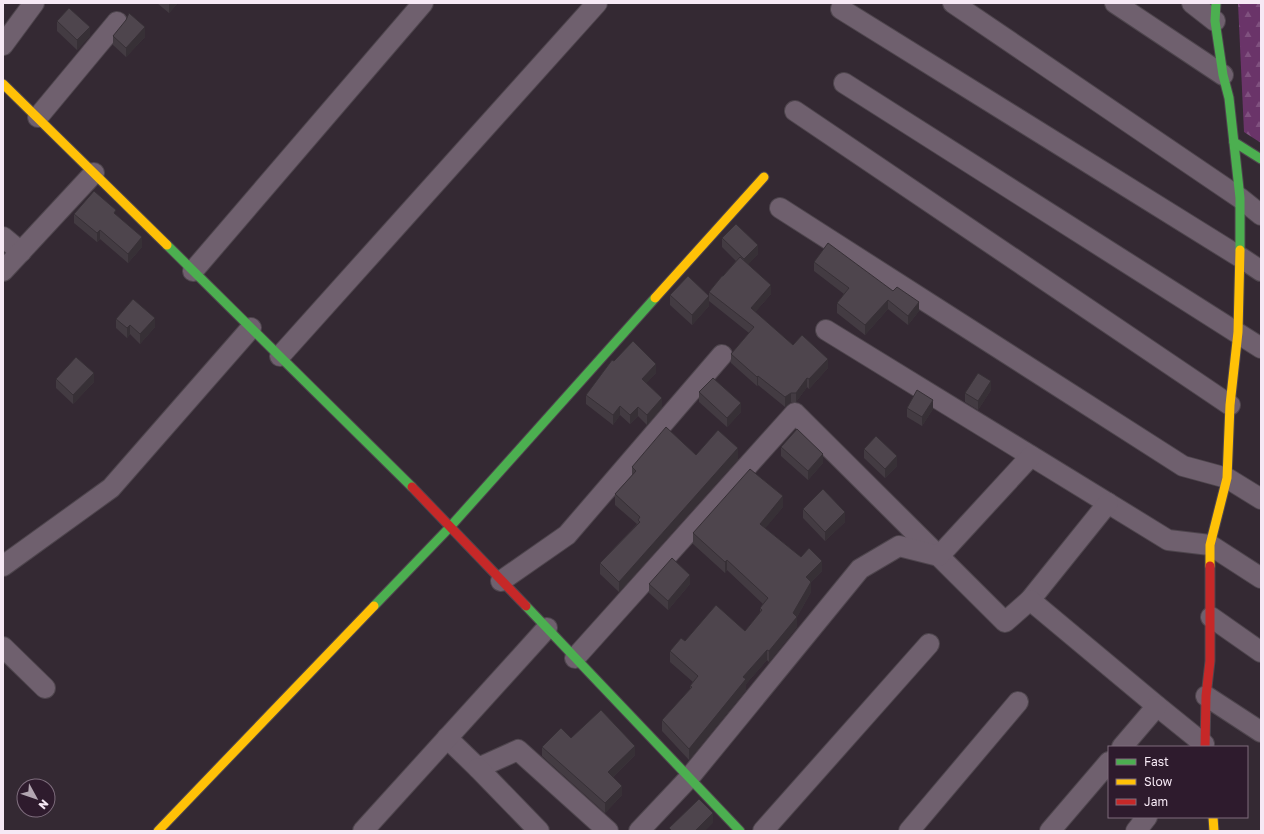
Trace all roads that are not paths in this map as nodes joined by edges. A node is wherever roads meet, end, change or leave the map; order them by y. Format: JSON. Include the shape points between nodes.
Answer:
{"nodes":[{"id":1,"x":34,"y":3,"type":"edge"},
{"id":2,"x":423,"y":3,"type":"edge"},
{"id":3,"x":597,"y":3,"type":"edge"},
{"id":4,"x":953,"y":3,"type":"edge"},
{"id":5,"x":1115,"y":3,"type":"edge"},
{"id":6,"x":1192,"y":3,"type":"edge"},
{"id":7,"x":841,"y":10,"type":"dead end"},
{"id":8,"x":1216,"y":12,"type":"edge"},
{"id":9,"x":117,"y":22,"type":"dead end"},
{"id":10,"x":3,"y":45,"type":"edge"},
{"id":11,"x":1223,"y":75,"type":"junction"},
{"id":12,"x":844,"y":83,"type":"dead end"},
{"id":13,"x":3,"y":84,"type":"edge"},
{"id":14,"x":795,"y":111,"type":"dead end"},
{"id":15,"x":38,"y":116,"type":"junction"},
{"id":16,"x":1234,"y":142,"type":"junction"},
{"id":17,"x":1261,"y":159,"type":"edge"},
{"id":18,"x":94,"y":173,"type":"junction"},
{"id":19,"x":764,"y":177,"type":"dead end"},
{"id":20,"x":1240,"y":198,"type":"junction"},
{"id":21,"x":780,"y":208,"type":"dead end"},
{"id":22,"x":1261,"y":215,"type":"edge"},
{"id":23,"x":3,"y":237,"type":"edge"},
{"id":24,"x":21,"y":252,"type":"junction"},
{"id":25,"x":1240,"y":257,"type":"junction"},
{"id":26,"x":3,"y":271,"type":"edge"},
{"id":27,"x":193,"y":271,"type":"junction"},
{"id":28,"x":1261,"y":271,"type":"edge"},
{"id":29,"x":251,"y":328,"type":"junction"},
{"id":30,"x":826,"y":330,"type":"dead end"},
{"id":31,"x":1238,"y":332,"type":"junction"},
{"id":32,"x":1261,"y":348,"type":"edge"},
{"id":33,"x":722,"y":355,"type":"dead end"},
{"id":34,"x":280,"y":356,"type":"junction"},
{"id":35,"x":1230,"y":405,"type":"junction"},
{"id":36,"x":1031,"y":456,"type":"junction"},
{"id":37,"x":1228,"y":478,"type":"junction"},
{"id":38,"x":1261,"y":499,"type":"edge"},
{"id":39,"x":1108,"y":503,"type":"junction"},
{"id":40,"x":450,"y":526,"type":"junction"},
{"id":41,"x":1210,"y":545,"type":"junction"},
{"id":42,"x":939,"y":556,"type":"junction"},
{"id":43,"x":3,"y":566,"type":"edge"},
{"id":44,"x":1261,"y":578,"type":"edge"},
{"id":45,"x":501,"y":581,"type":"junction"},
{"id":46,"x":1030,"y":600,"type":"junction"},
{"id":47,"x":1211,"y":617,"type":"junction"},
{"id":48,"x":547,"y":628,"type":"junction"},
{"id":49,"x":929,"y":644,"type":"dead end"},
{"id":50,"x":3,"y":647,"type":"edge"},
{"id":51,"x":1261,"y":652,"type":"edge"},
{"id":52,"x":575,"y":658,"type":"junction"},
{"id":53,"x":45,"y":688,"type":"dead end"},
{"id":54,"x":1206,"y":696,"type":"junction"},
{"id":55,"x":1018,"y":702,"type":"dead end"},
{"id":56,"x":1157,"y":706,"type":"junction"},
{"id":57,"x":1261,"y":732,"type":"edge"},
{"id":58,"x":447,"y":738,"type":"junction"},
{"id":59,"x":1123,"y":746,"type":"edge"},
{"id":60,"x":1204,"y":746,"type":"edge"},
{"id":61,"x":1108,"y":763,"type":"edge"},
{"id":62,"x":478,"y":768,"type":"junction"},
{"id":63,"x":689,"y":778,"type":"junction"},
{"id":64,"x":1146,"y":818,"type":"edge"},
{"id":65,"x":1213,"y":818,"type":"edge"},
{"id":66,"x":158,"y":831,"type":"edge"},
{"id":67,"x":363,"y":831,"type":"edge"},
{"id":68,"x":539,"y":831,"type":"edge"},
{"id":69,"x":608,"y":831,"type":"edge"},
{"id":70,"x":639,"y":831,"type":"edge"},
{"id":71,"x":740,"y":831,"type":"edge"},
{"id":72,"x":763,"y":831,"type":"edge"},
{"id":73,"x":909,"y":831,"type":"edge"},
{"id":74,"x":1050,"y":831,"type":"edge"},
{"id":75,"x":1136,"y":831,"type":"edge"},
{"id":76,"x":1214,"y":831,"type":"edge"}],
"edges":[{"from":1,"to":10,"type":"street"},
{"from":2,"to":27,"type":"street"},
{"from":3,"to":34,"type":"street"},
{"from":4,"to":20,"type":"street"},
{"from":5,"to":11,"type":"street"},
{"from":6,"to":8,"type":"street"},
{"from":7,"to":25,"type":"street"},
{"from":8,"to":11,"type":"street"},
{"from":9,"to":15,"type":"street"},
{"from":11,"to":16,"type":"street","via":[[1229,98]]},
{"from":12,"to":31,"type":"street"},
{"from":13,"to":15,"type":"street"},
{"from":14,"to":35,"type":"street"},
{"from":15,"to":18,"type":"street"},
{"from":16,"to":17,"type":"street"},
{"from":16,"to":20,"type":"street"},
{"from":18,"to":24,"type":"street"},
{"from":18,"to":27,"type":"street"},
{"from":19,"to":40,"type":"street"},
{"from":20,"to":22,"type":"street"},
{"from":20,"to":25,"type":"street"},
{"from":21,"to":37,"type":"street","via":[[1183,466]]},
{"from":23,"to":24,"type":"street"},
{"from":24,"to":26,"type":"street"},
{"from":25,"to":28,"type":"street"},
{"from":25,"to":31,"type":"street"},
{"from":27,"to":29,"type":"street"},
{"from":29,"to":34,"type":"street"},
{"from":29,"to":43,"type":"street","via":[[111,488]]},
{"from":30,"to":36,"type":"street"},
{"from":31,"to":32,"type":"street"},
{"from":31,"to":35,"type":"street"},
{"from":33,"to":45,"type":"street","via":[[566,535]]},
{"from":34,"to":40,"type":"street"},
{"from":35,"to":37,"type":"street"},
{"from":36,"to":39,"type":"street"},
{"from":36,"to":42,"type":"street"},
{"from":37,"to":38,"type":"street"},
{"from":37,"to":41,"type":"street"},
{"from":39,"to":41,"type":"street","via":[[1168,540]]},
{"from":39,"to":46,"type":"street"},
{"from":40,"to":45,"type":"street"},
{"from":40,"to":66,"type":"street"},
{"from":41,"to":44,"type":"street"},
{"from":41,"to":47,"type":"street"},
{"from":42,"to":46,"type":"street","via":[[1005,622]]},
{"from":42,"to":52,"type":"street","via":[[795,413]]},
{"from":42,"to":63,"type":"street","via":[[900,546],[860,569]]},
{"from":45,"to":48,"type":"street"},
{"from":46,"to":56,"type":"street"},
{"from":47,"to":51,"type":"street"},
{"from":47,"to":54,"type":"street"},
{"from":48,"to":52,"type":"street"},
{"from":48,"to":58,"type":"street"},
{"from":49,"to":72,"type":"street"},
{"from":50,"to":53,"type":"street"},
{"from":52,"to":63,"type":"street"},
{"from":54,"to":57,"type":"street"},
{"from":54,"to":60,"type":"street"},
{"from":55,"to":73,"type":"street"},
{"from":56,"to":59,"type":"street"},
{"from":56,"to":60,"type":"street"},
{"from":58,"to":62,"type":"street"},
{"from":58,"to":67,"type":"street"},
{"from":61,"to":74,"type":"street"},
{"from":62,"to":68,"type":"street"},
{"from":62,"to":69,"type":"street","via":[[518,750]]},
{"from":63,"to":70,"type":"street"},
{"from":63,"to":71,"type":"street"},
{"from":64,"to":75,"type":"street"},
{"from":65,"to":76,"type":"street"}]}
